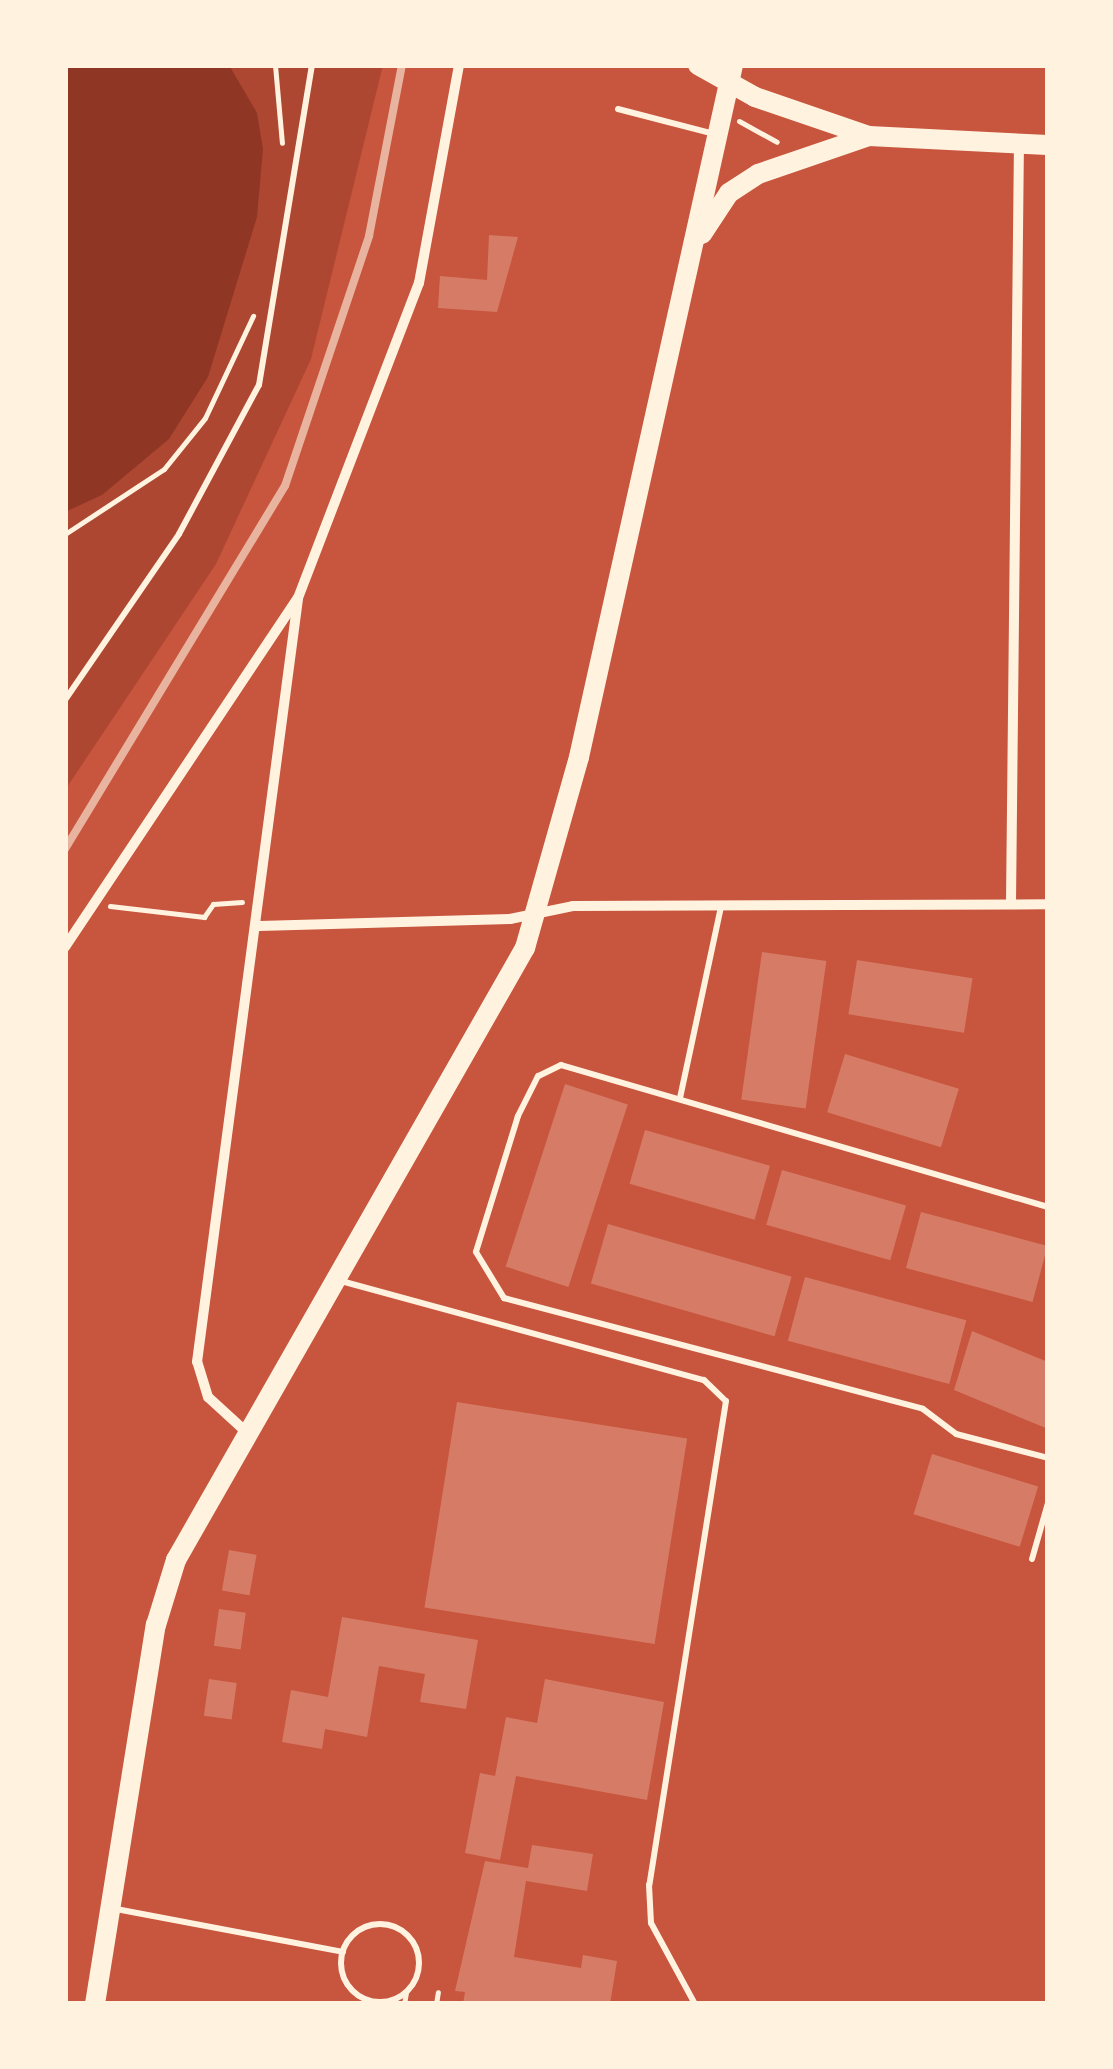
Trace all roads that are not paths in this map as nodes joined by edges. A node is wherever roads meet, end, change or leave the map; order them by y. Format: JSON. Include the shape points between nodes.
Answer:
{"nodes":[{"id":1,"x":312,"y":65,"type":"edge"},
{"id":2,"x":460,"y":65,"type":"edge"},
{"id":3,"x":698,"y":65,"type":"edge"},
{"id":4,"x":730,"y":74,"type":"edge"},
{"id":5,"x":618,"y":110,"type":"dead end"},
{"id":6,"x":716,"y":135,"type":"junction"},
{"id":7,"x":869,"y":136,"type":"junction"},
{"id":8,"x":1019,"y":145,"type":"junction"},
{"id":9,"x":1048,"y":145,"type":"edge"},
{"id":10,"x":698,"y":240,"type":"junction"},
{"id":11,"x":298,"y":598,"type":"junction"},
{"id":12,"x":65,"y":700,"type":"edge"},
{"id":13,"x":1011,"y":903,"type":"junction"},
{"id":14,"x":1048,"y":904,"type":"edge"},
{"id":15,"x":720,"y":906,"type":"junction"},
{"id":16,"x":536,"y":910,"type":"junction"},
{"id":17,"x":259,"y":926,"type":"junction"},
{"id":18,"x":65,"y":947,"type":"edge"},
{"id":19,"x":680,"y":1098,"type":"junction"},
{"id":20,"x":1048,"y":1206,"type":"edge"},
{"id":21,"x":340,"y":1281,"type":"junction"},
{"id":22,"x":243,"y":1428,"type":"junction"},
{"id":23,"x":1048,"y":1458,"type":"edge"},
{"id":24,"x":1048,"y":1503,"type":"edge"},
{"id":25,"x":1032,"y":1559,"type":"dead end"},
{"id":26,"x":110,"y":1908,"type":"junction"},
{"id":27,"x":343,"y":1952,"type":"junction"},
{"id":28,"x":95,"y":2004,"type":"edge"},
{"id":29,"x":695,"y":2004,"type":"edge"}],
"edges":[{"from":1,"to":12,"type":"lane","via":[[259,385],[179,534]]},
{"from":2,"to":11,"type":"street","via":[[419,283],[388,385]]},
{"from":3,"to":4,"type":"main road"},
{"from":4,"to":6,"type":"main road"},
{"from":4,"to":7,"type":"main road"},
{"from":5,"to":6,"type":"lane"},
{"from":6,"to":10,"type":"main road"},
{"from":7,"to":8,"type":"main road"},
{"from":7,"to":10,"type":"main road","via":[[758,174],[730,193]]},
{"from":8,"to":9,"type":"main road"},
{"from":8,"to":13,"type":"street"},
{"from":10,"to":16,"type":"main road"},
{"from":11,"to":17,"type":"street"},
{"from":11,"to":18,"type":"street"},
{"from":13,"to":14,"type":"street"},
{"from":13,"to":15,"type":"street"},
{"from":15,"to":16,"type":"street"},
{"from":15,"to":19,"type":"lane"},
{"from":16,"to":17,"type":"street","via":[[510,919]]},
{"from":16,"to":21,"type":"main road","via":[[525,948]]},
{"from":17,"to":22,"type":"street","via":[[197,1362],[208,1397]]},
{"from":19,"to":20,"type":"lane"},
{"from":19,"to":23,"type":"lane","via":[[561,1065],[538,1076],[476,1252],[504,1298],[924,1409],[956,1434]]},
{"from":21,"to":22,"type":"main road"},
{"from":21,"to":29,"type":"lane","via":[[704,1380],[726,1402],[649,1885],[652,1923]]},
{"from":22,"to":26,"type":"main road","via":[[176,1560],[156,1626]]},
{"from":24,"to":25,"type":"lane"},
{"from":26,"to":27,"type":"lane"},
{"from":26,"to":28,"type":"main road"},
{"from":27,"to":27,"type":"lane","via":[[374,1925],[402,1931],[419,1968],[406,1993],[365,2000],[345,1980]]}]}
